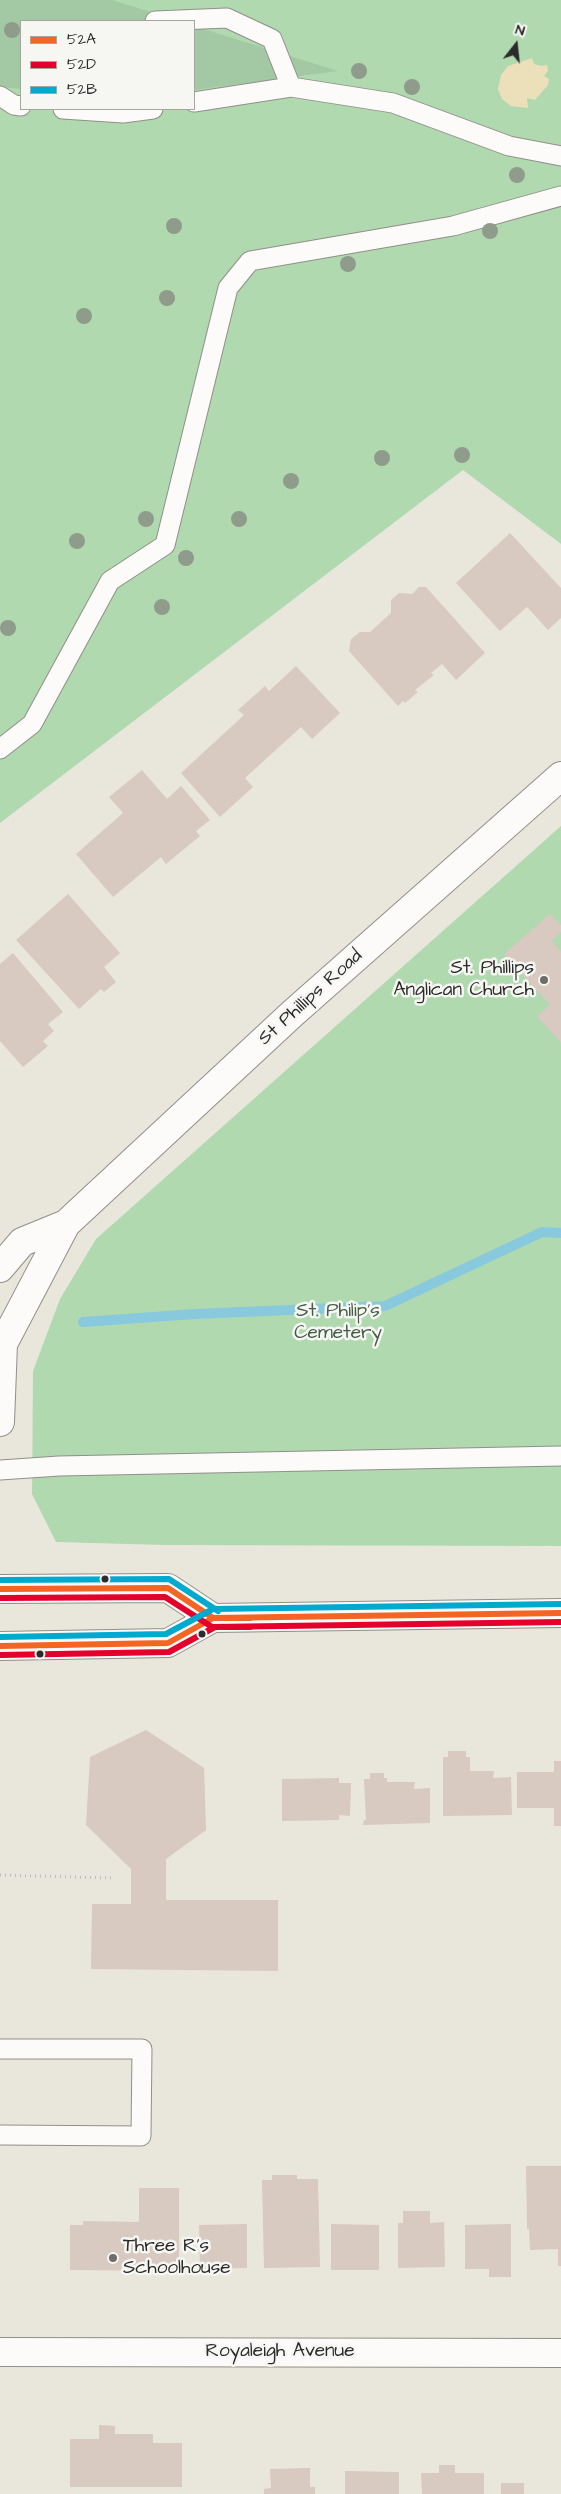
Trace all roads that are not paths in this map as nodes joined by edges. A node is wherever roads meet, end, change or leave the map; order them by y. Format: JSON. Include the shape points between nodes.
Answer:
{"nodes":[{"id":1,"x":179,"y":20,"type":"edge"},
{"id":2,"x":291,"y":88,"type":"junction"},
{"id":3,"x":0,"y":96,"type":"edge"},
{"id":4,"x":195,"y":102,"type":"edge"},
{"id":5,"x":20,"y":106,"type":"edge"},
{"id":6,"x":78,"y":110,"type":"edge"},
{"id":7,"x":146,"y":110,"type":"edge"},
{"id":8,"x":561,"y":156,"type":"edge"},
{"id":9,"x":561,"y":196,"type":"edge"},
{"id":10,"x":0,"y":749,"type":"edge"},
{"id":11,"x":561,"y":776,"type":"edge"},
{"id":12,"x":66,"y":1224,"type":"junction"},
{"id":13,"x":0,"y":1268,"type":"edge"},
{"id":14,"x":2,"y":1343,"type":"edge"},
{"id":15,"x":0,"y":1422,"type":"edge"},
{"id":16,"x":561,"y":1456,"type":"edge"},
{"id":17,"x":0,"y":1470,"type":"edge"},
{"id":18,"x":0,"y":1589,"type":"edge"},
{"id":19,"x":561,"y":1613,"type":"edge"},
{"id":20,"x":213,"y":1618,"type":"junction"},
{"id":21,"x":0,"y":1646,"type":"edge"},
{"id":22,"x":0,"y":2049,"type":"edge"},
{"id":23,"x":0,"y":2135,"type":"edge"},
{"id":24,"x":0,"y":2352,"type":"edge"},
{"id":25,"x":561,"y":2353,"type":"edge"}],
"edges":[{"from":1,"to":2,"type":"lane","via":[[227,18],[272,39]]},
{"from":2,"to":4,"type":"lane"},
{"from":2,"to":8,"type":"lane","via":[[393,103],[509,146]]},
{"from":3,"to":5,"type":"lane"},
{"from":6,"to":7,"type":"lane","via":[[123,113]]},
{"from":9,"to":10,"type":"lane","via":[[453,226],[250,261],[228,288],[166,545],[110,581],[32,724]]},
{"from":11,"to":12,"type":"main road","name":"St Phillips Road","via":[[292,1014]]},
{"from":12,"to":13,"type":"main road","name":"St Phillips Road","via":[[22,1242]]},
{"from":12,"to":14,"type":"main road","name":"St Phillips Road"},
{"from":14,"to":15,"type":"main road","name":"St Phillips Road"},
{"from":16,"to":17,"type":"lane","via":[[59,1466]]},
{"from":18,"to":20,"type":"main road","via":[[168,1588]]},
{"from":19,"to":20,"type":"main road"},
{"from":20,"to":21,"type":"main road","via":[[168,1643]]},
{"from":22,"to":23,"type":"lane","via":[[142,2049],[142,2136]]},
{"from":24,"to":25,"type":"main road","name":"Royaleigh Avenue"}]}
